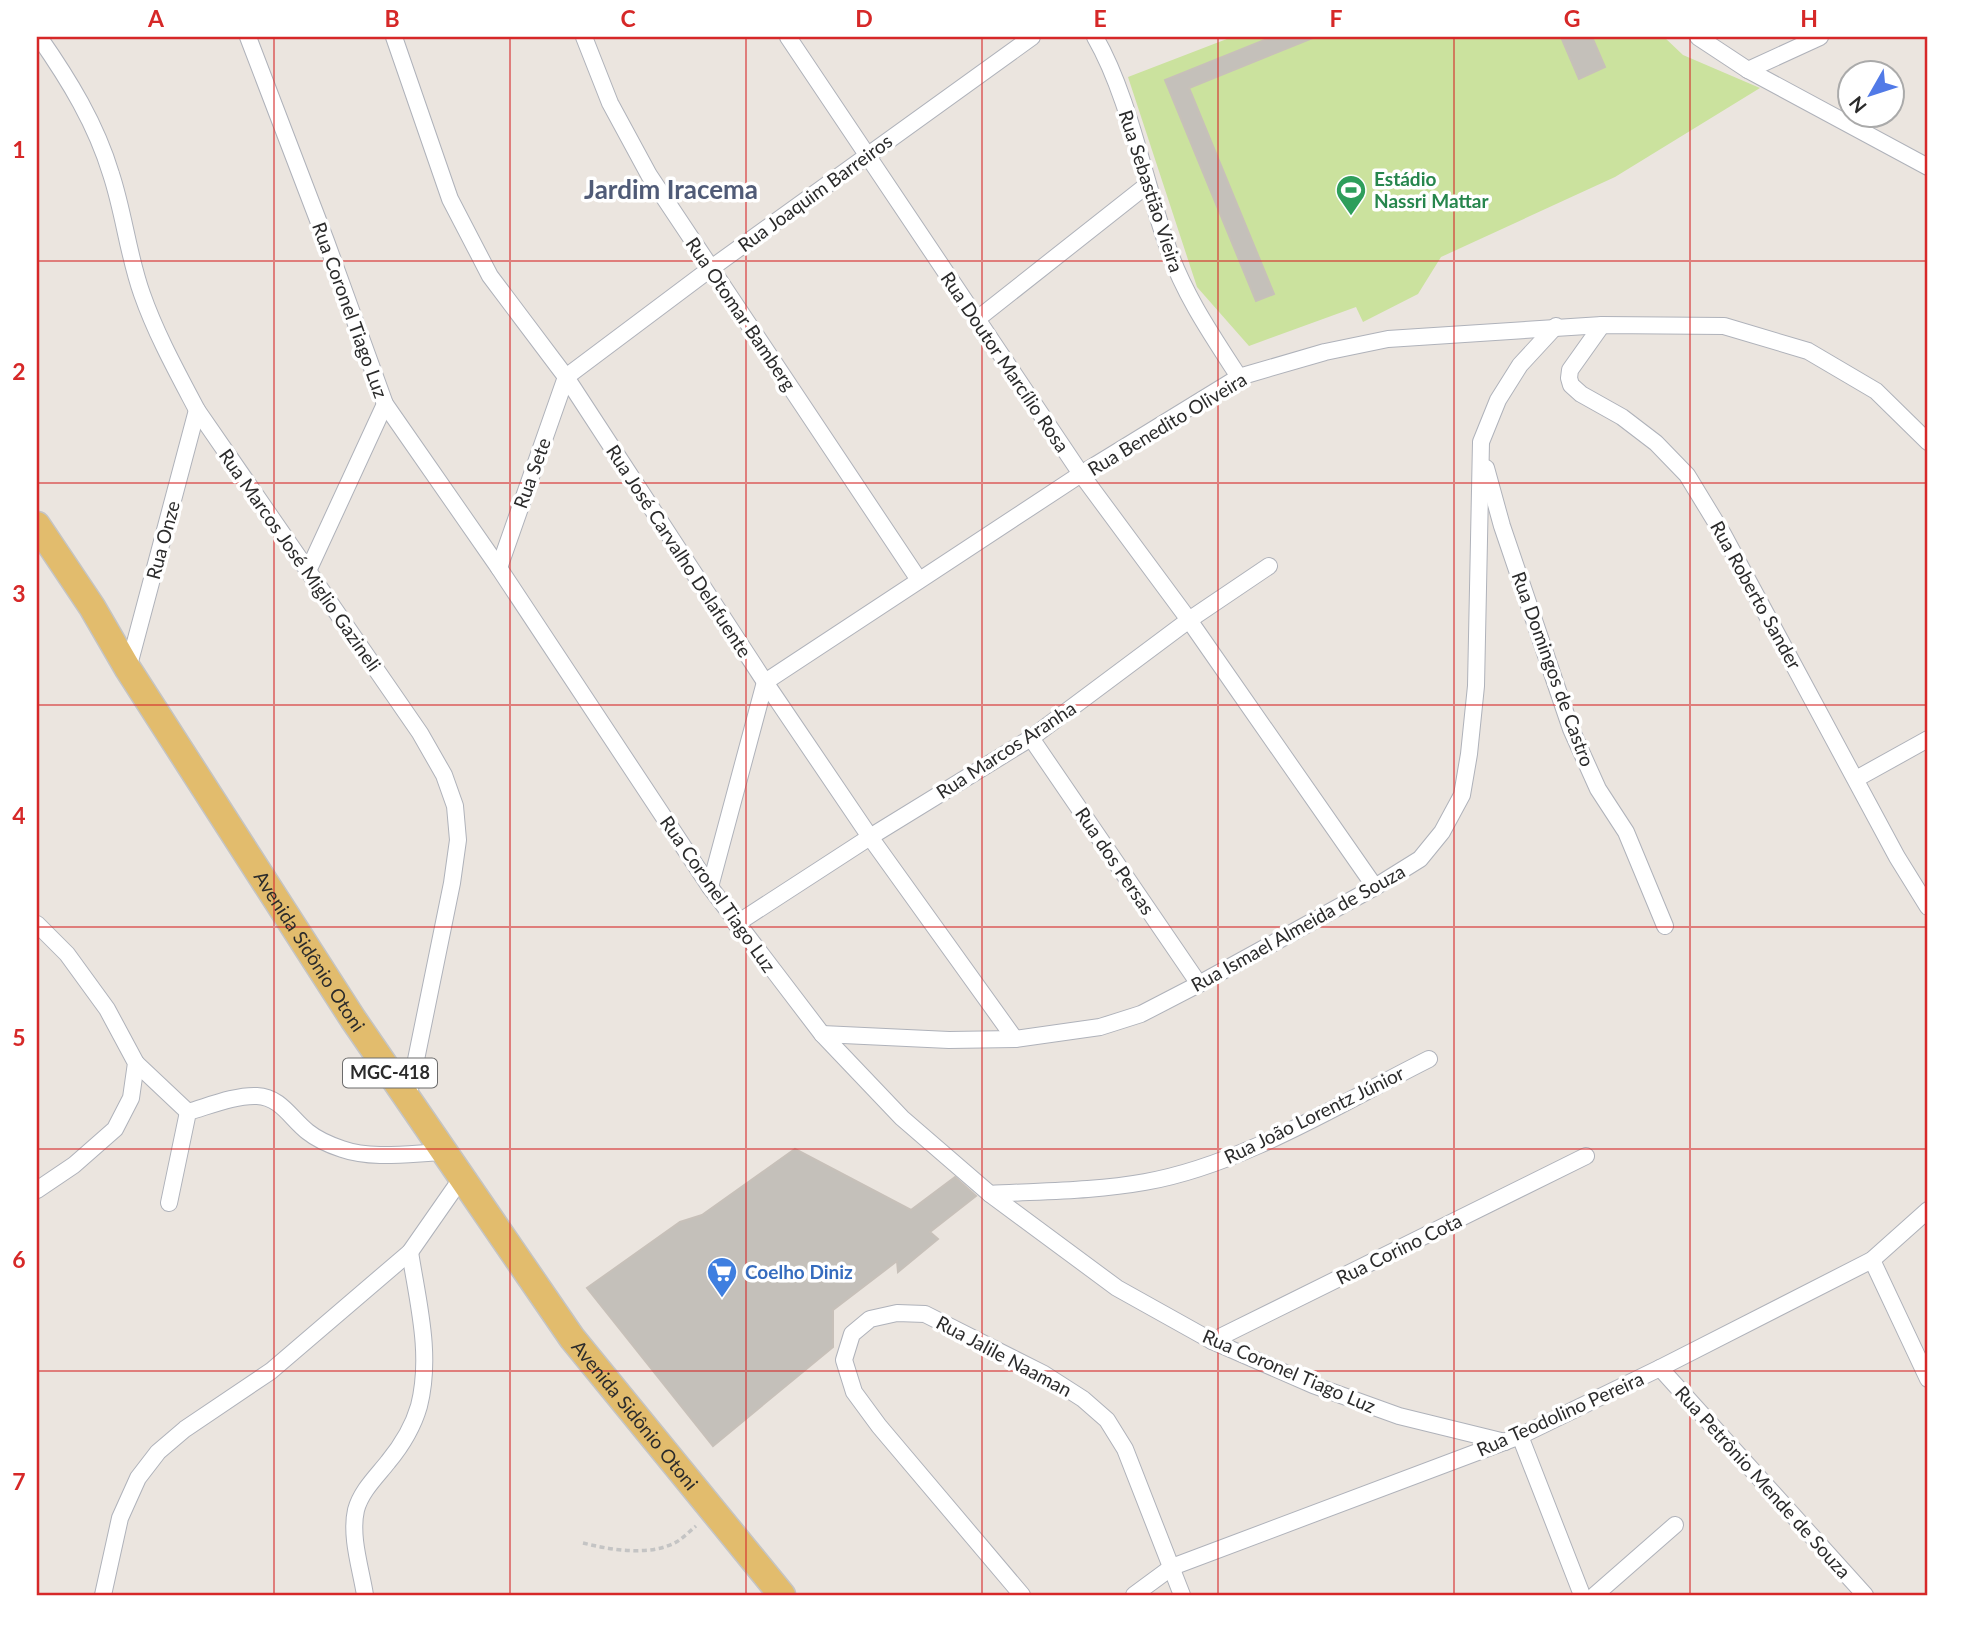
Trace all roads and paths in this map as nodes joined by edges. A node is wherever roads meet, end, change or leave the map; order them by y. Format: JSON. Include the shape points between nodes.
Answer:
{"nodes":[{"id":1,"x":40,"y":37,"type":"edge"},
{"id":2,"x":248,"y":37,"type":"edge"},
{"id":3,"x":394,"y":37,"type":"edge"},
{"id":4,"x":584,"y":37,"type":"edge"},
{"id":5,"x":788,"y":37,"type":"edge"},
{"id":6,"x":1032,"y":37,"type":"edge"},
{"id":7,"x":1095,"y":37,"type":"edge"},
{"id":8,"x":1698,"y":37,"type":"edge"},
{"id":9,"x":1820,"y":37,"type":"edge"},
{"id":10,"x":1748,"y":71,"type":"junction"},
{"id":11,"x":868,"y":155,"type":"junction"},
{"id":12,"x":1928,"y":167,"type":"edge"},
{"id":13,"x":1147,"y":185,"type":"junction"},
{"id":14,"x":710,"y":269,"type":"junction"},
{"id":15,"x":976,"y":320,"type":"junction"},
{"id":16,"x":1602,"y":325,"type":"junction"},
{"id":17,"x":1556,"y":326,"type":"junction"},
{"id":18,"x":566,"y":377,"type":"junction"},
{"id":19,"x":1239,"y":377,"type":"junction"},
{"id":20,"x":384,"y":404,"type":"junction"},
{"id":21,"x":197,"y":410,"type":"junction"},
{"id":22,"x":1481,"y":442,"type":"junction"},
{"id":23,"x":1928,"y":442,"type":"edge"},
{"id":24,"x":1081,"y":474,"type":"junction"},
{"id":25,"x":37,"y":525,"type":"edge"},
{"id":26,"x":1269,"y":566,"type":"dead end"},
{"id":27,"x":499,"y":568,"type":"junction"},
{"id":28,"x":308,"y":571,"type":"junction"},
{"id":29,"x":919,"y":580,"type":"junction"},
{"id":30,"x":1189,"y":620,"type":"junction"},
{"id":31,"x":128,"y":669,"type":"junction"},
{"id":32,"x":765,"y":682,"type":"junction"},
{"id":33,"x":1031,"y":738,"type":"junction"},
{"id":34,"x":1928,"y":740,"type":"edge"},
{"id":35,"x":1856,"y":779,"type":"junction"},
{"id":36,"x":870,"y":837,"type":"junction"},
{"id":37,"x":710,"y":887,"type":"junction"},
{"id":38,"x":1375,"y":887,"type":"junction"},
{"id":39,"x":1928,"y":907,"type":"edge"},
{"id":40,"x":37,"y":924,"type":"edge"},
{"id":41,"x":736,"y":924,"type":"junction"},
{"id":42,"x":1665,"y":926,"type":"dead end"},
{"id":43,"x":1199,"y":984,"type":"junction"},
{"id":44,"x":821,"y":1034,"type":"junction"},
{"id":45,"x":1015,"y":1039,"type":"junction"},
{"id":46,"x":1429,"y":1059,"type":"dead end"},
{"id":47,"x":136,"y":1063,"type":"junction"},
{"id":48,"x":408,"y":1099,"type":"junction"},
{"id":49,"x":188,"y":1112,"type":"junction"},
{"id":50,"x":444,"y":1152,"type":"junction"},
{"id":51,"x":1587,"y":1156,"type":"dead end"},
{"id":52,"x":463,"y":1177,"type":"junction"},
{"id":53,"x":37,"y":1190,"type":"edge"},
{"id":54,"x":990,"y":1194,"type":"junction"},
{"id":55,"x":169,"y":1203,"type":"dead end"},
{"id":56,"x":1928,"y":1210,"type":"edge"},
{"id":57,"x":410,"y":1252,"type":"junction"},
{"id":58,"x":1872,"y":1260,"type":"junction"},
{"id":59,"x":1212,"y":1341,"type":"junction"},
{"id":60,"x":1660,"y":1368,"type":"junction"},
{"id":61,"x":1928,"y":1379,"type":"edge"},
{"id":62,"x":1513,"y":1439,"type":"junction"},
{"id":63,"x":714,"y":1512,"type":"junction"},
{"id":64,"x":1675,"y":1525,"type":"dead end"},
{"id":65,"x":583,"y":1542,"type":"dead end"},
{"id":66,"x":1171,"y":1567,"type":"junction"},
{"id":67,"x":103,"y":1595,"type":"edge"},
{"id":68,"x":365,"y":1595,"type":"edge"},
{"id":69,"x":782,"y":1595,"type":"edge"},
{"id":70,"x":1022,"y":1595,"type":"edge"},
{"id":71,"x":1134,"y":1595,"type":"edge"},
{"id":72,"x":1182,"y":1595,"type":"edge"},
{"id":73,"x":1582,"y":1595,"type":"edge"},
{"id":74,"x":1595,"y":1595,"type":"edge"},
{"id":75,"x":1865,"y":1595,"type":"edge"}],
"edges":[{"from":1,"to":21,"type":"street","name":"Rua Marcos José Miglio Gazineli","via":[[93,123],[112,176],[142,294]]},
{"from":2,"to":20,"type":"street","name":"Rua Coronel Tiago Luz"},
{"from":3,"to":18,"type":"street","name":"Rua José Carvalho Delafuente","via":[[450,199],[490,276]]},
{"from":4,"to":14,"type":"street","name":"Rua Otomar Bamberg","via":[[610,103],[642,163]]},
{"from":5,"to":11,"type":"street","name":"Rua Doutor Marcílio Rosa"},
{"from":6,"to":11,"type":"street","name":"Rua Joaquim Barreiros"},
{"from":7,"to":13,"type":"street","name":"Rua Sebastião Vieira","via":[[1125,111]]},
{"from":8,"to":10,"type":"street"},
{"from":9,"to":10,"type":"street"},
{"from":10,"to":12,"type":"street"},
{"from":11,"to":14,"type":"street","name":"Rua Joaquim Barreiros"},
{"from":11,"to":15,"type":"street","name":"Rua Doutor Marcílio Rosa"},
{"from":13,"to":15,"type":"street"},
{"from":13,"to":19,"type":"street","name":"Rua Sebastião Vieira","via":[[1185,291]]},
{"from":14,"to":18,"type":"street","name":"Rua Joaquim Barreiros"},
{"from":14,"to":29,"type":"street","name":"Rua Otomar Bamberg"},
{"from":15,"to":24,"type":"street","name":"Rua Doutor Marcílio Rosa"},
{"from":16,"to":17,"type":"street","name":"Rua Benedito Oliveira"},
{"from":16,"to":23,"type":"street","name":"Rua Benedito Oliveira","via":[[1724,326],[1808,351],[1876,391]]},
{"from":16,"to":35,"type":"street","name":"Rua Roberto Sander","via":[[1570,370],[1571,386],[1656,443],[1687,475]]},
{"from":17,"to":19,"type":"street","name":"Rua Benedito Oliveira","via":[[1388,339]]},
{"from":17,"to":22,"type":"street","name":"Rua Ismael Almeida de Souza","via":[[1520,365]]},
{"from":18,"to":27,"type":"street","name":"Rua Sete"},
{"from":18,"to":32,"type":"street","name":"Rua José Carvalho Delafuente"},
{"from":19,"to":24,"type":"street","name":"Rua Benedito Oliveira"},
{"from":20,"to":27,"type":"street","name":"Rua Coronel Tiago Luz"},
{"from":20,"to":28,"type":"street"},
{"from":21,"to":28,"type":"street","name":"Rua Marcos José Miglio Gazineli"},
{"from":21,"to":31,"type":"street","name":"Rua Onze"},
{"from":22,"to":38,"type":"street","name":"Rua Ismael Almeida de Souza","via":[[1476,686],[1462,794],[1442,832],[1420,859]]},
{"from":22,"to":42,"type":"street","name":"Rua Domingos de Castro","via":[[1502,526],[1571,729],[1598,789],[1626,832]]},
{"from":24,"to":29,"type":"street","name":"Rua Benedito Oliveira"},
{"from":24,"to":30,"type":"street","name":"Rua Doutor Marcílio Rosa"},
{"from":25,"to":31,"type":"main road","name":"Avenida Sidônio Otoni","number":"MGC-418"},
{"from":26,"to":30,"type":"street","name":"Rua Marcos Aranha"},
{"from":27,"to":37,"type":"street","name":"Rua Coronel Tiago Luz"},
{"from":28,"to":48,"type":"street","name":"Rua Marcos José Miglio Gazineli","via":[[420,733],[455,806],[458,840],[452,883]]},
{"from":29,"to":32,"type":"street","name":"Rua Benedito Oliveira"},
{"from":30,"to":33,"type":"street","name":"Rua Marcos Aranha"},
{"from":30,"to":38,"type":"street","name":"Rua Doutor Marcílio Rosa"},
{"from":31,"to":48,"type":"main road","name":"Avenida Sidônio Otoni","number":"MGC-418"},
{"from":32,"to":36,"type":"street","name":"Rua José Carvalho Delafuente"},
{"from":32,"to":37,"type":"street"},
{"from":33,"to":36,"type":"street","name":"Rua Marcos Aranha"},
{"from":33,"to":43,"type":"street","name":"Rua dos Persas"},
{"from":34,"to":35,"type":"street"},
{"from":35,"to":39,"type":"street","name":"Rua Roberto Sander"},
{"from":36,"to":41,"type":"street","name":"Rua Marcos Aranha"},
{"from":36,"to":45,"type":"street","name":"Rua José Carvalho Delafuente"},
{"from":37,"to":41,"type":"street","name":"Rua Coronel Tiago Luz"},
{"from":38,"to":43,"type":"street","name":"Rua Ismael Almeida de Souza"},
{"from":40,"to":47,"type":"street","via":[[67,954],[107,1009]]},
{"from":41,"to":44,"type":"street","name":"Rua Coronel Tiago Luz"},
{"from":43,"to":45,"type":"street","name":"Rua Ismael Almeida de Souza","via":[[1141,1014],[1100,1027]]},
{"from":44,"to":45,"type":"street","name":"Rua Ismael Almeida de Souza"},
{"from":44,"to":54,"type":"street","name":"Rua Coronel Tiago Luz","via":[[902,1118]]},
{"from":46,"to":54,"type":"street","name":"Rua João Lorentz Júnior","via":[[1264,1143],[1198,1169],[1145,1182]]},
{"from":47,"to":49,"type":"street"},
{"from":47,"to":53,"type":"street","via":[[131,1098],[115,1129],[74,1166]]},
{"from":48,"to":50,"type":"main road","name":"Avenida Sidônio Otoni","number":"MGC-418"},
{"from":49,"to":50,"type":"street","via":[[256,1096],[269,1098],[320,1140],[346,1150]]},
{"from":49,"to":55,"type":"street"},
{"from":50,"to":52,"type":"main road","name":"Avenida Sidônio Otoni","number":"MGC-418"},
{"from":51,"to":59,"type":"street","name":"Rua Corino Cota"},
{"from":52,"to":57,"type":"street"},
{"from":52,"to":63,"type":"main road","name":"Avenida Sidônio Otoni","number":"MGC-418","via":[[572,1338]]},
{"from":54,"to":59,"type":"street","name":"Rua Coronel Tiago Luz","via":[[1117,1287]]},
{"from":56,"to":58,"type":"street","name":"Rua Teodolino Pereira"},
{"from":57,"to":67,"type":"street","via":[[271,1371],[158,1452],[138,1478],[120,1518]]},
{"from":57,"to":68,"type":"street","via":[[426,1370],[406,1438],[368,1485],[356,1510],[355,1536]]},
{"from":58,"to":60,"type":"street","name":"Rua Teodolino Pereira"},
{"from":58,"to":61,"type":"street"},
{"from":59,"to":62,"type":"street","name":"Rua Coronel Tiago Luz","via":[[1399,1416]]},
{"from":60,"to":62,"type":"street","name":"Rua Teodolino Pereira"},
{"from":60,"to":75,"type":"street","name":"Rua Petrônio Mende de Souza"},
{"from":62,"to":66,"type":"street","name":"Rua Teodolino Pereira"},
{"from":62,"to":73,"type":"street"},
{"from":63,"to":65,"type":"path","via":[[676,1542],[645,1550],[616,1551]]},
{"from":63,"to":69,"type":"main road","name":"Avenida Sidônio Otoni","number":"MGC-418"},
{"from":64,"to":74,"type":"street"},
{"from":66,"to":70,"type":"street","name":"Rua Jalile Naaman","via":[[1125,1449],[1107,1420],[1083,1399],[1044,1374],[925,1314],[897,1312],[870,1319],[852,1334],[844,1360],[854,1392]]},
{"from":66,"to":71,"type":"street","name":"Rua Teodolino Pereira"},
{"from":66,"to":72,"type":"street","name":"Rua Jalile Naaman"}]}
